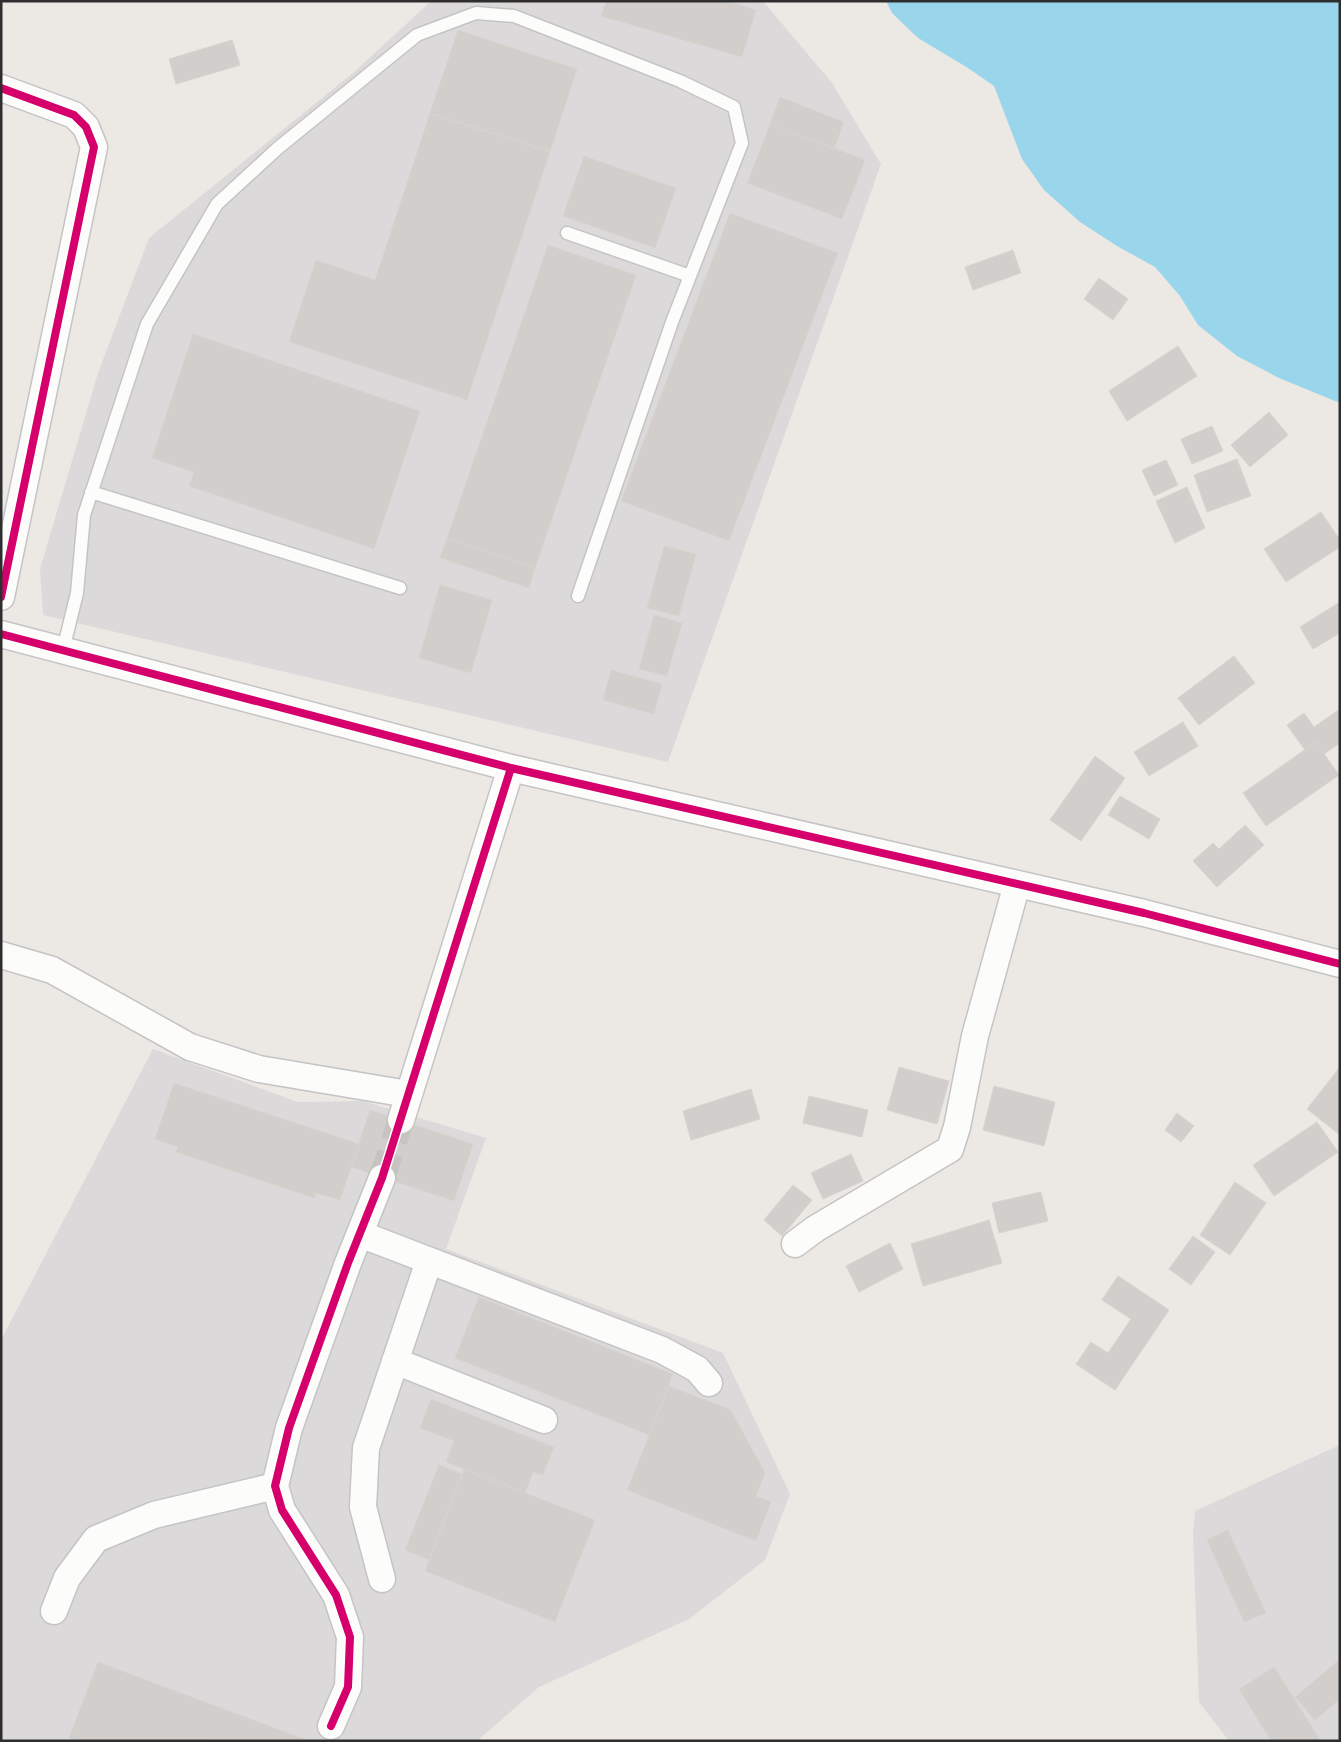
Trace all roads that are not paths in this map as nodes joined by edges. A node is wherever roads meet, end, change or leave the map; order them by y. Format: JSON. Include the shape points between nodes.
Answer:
{"nodes":[{"id":1,"x":1,"y":88,"type":"edge"},
{"id":2,"x":567,"y":233,"type":"dead end"},
{"id":3,"x":690,"y":276,"type":"junction"},
{"id":4,"x":91,"y":492,"type":"junction"},
{"id":5,"x":400,"y":588,"type":"dead end"},
{"id":6,"x":578,"y":596,"type":"dead end"},
{"id":7,"x":1,"y":597,"type":"edge"},
{"id":8,"x":1,"y":608,"type":"edge"},
{"id":9,"x":3,"y":641,"type":"edge"},
{"id":10,"x":63,"y":650,"type":"junction"},
{"id":11,"x":511,"y":768,"type":"junction"},
{"id":12,"x":1017,"y":884,"type":"junction"},
{"id":13,"x":1,"y":956,"type":"edge"},
{"id":14,"x":1340,"y":964,"type":"edge"},
{"id":15,"x":408,"y":1094,"type":"junction"},
{"id":16,"x":401,"y":1120,"type":"tunnel mouth"},
{"id":17,"x":382,"y":1178,"type":"tunnel mouth"},
{"id":18,"x":360,"y":1234,"type":"junction"},
{"id":19,"x":796,"y":1244,"type":"dead end"},
{"id":20,"x":429,"y":1261,"type":"junction"},
{"id":21,"x":396,"y":1361,"type":"junction"},
{"id":22,"x":708,"y":1384,"type":"dead end"},
{"id":23,"x":544,"y":1420,"type":"dead end"},
{"id":24,"x":275,"y":1486,"type":"junction"},
{"id":25,"x":382,"y":1579,"type":"dead end"},
{"id":26,"x":54,"y":1611,"type":"dead end"},
{"id":27,"x":331,"y":1726,"type":"dead end"}],
"edges":[{"from":1,"to":7,"type":"street","via":[[74,115],[86,126],[94,147]]},
{"from":2,"to":3,"type":"lane"},
{"from":3,"to":4,"type":"lane","via":[[742,143],[734,107],[680,81],[514,16],[476,13],[417,35],[278,148],[217,204],[147,324]]},
{"from":3,"to":6,"type":"lane"},
{"from":4,"to":5,"type":"lane"},
{"from":4,"to":10,"type":"lane","via":[[84,515],[76,593]]},
{"from":8,"to":9,"type":"street"},
{"from":9,"to":10,"type":"street"},
{"from":10,"to":11,"type":"street"},
{"from":11,"to":12,"type":"street"},
{"from":11,"to":15,"type":"street"},
{"from":12,"to":14,"type":"street"},
{"from":12,"to":19,"type":"street","via":[[975,1036],[950,1149],[814,1229]]},
{"from":13,"to":15,"type":"street","via":[[52,970],[190,1047],[258,1069]]},
{"from":15,"to":16,"type":"street"},
{"from":17,"to":18,"type":"street"},
{"from":18,"to":20,"type":"street"},
{"from":18,"to":24,"type":"street","via":[[288,1428]]},
{"from":20,"to":21,"type":"street"},
{"from":20,"to":22,"type":"street","via":[[662,1350],[697,1369]]},
{"from":21,"to":23,"type":"street"},
{"from":21,"to":25,"type":"street","via":[[366,1448],[363,1507]]},
{"from":24,"to":26,"type":"street","via":[[154,1515],[96,1539],[67,1578]]},
{"from":24,"to":27,"type":"street","via":[[282,1510],[336,1594],[350,1637],[348,1688]]}]}
